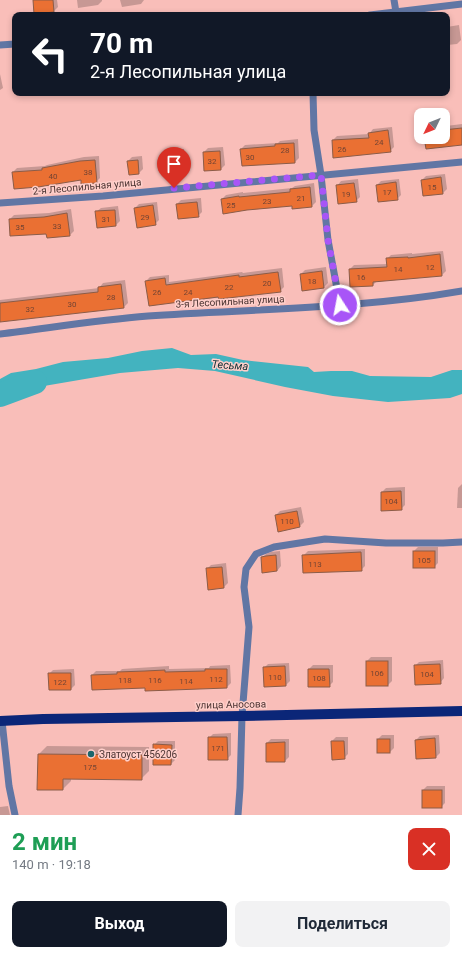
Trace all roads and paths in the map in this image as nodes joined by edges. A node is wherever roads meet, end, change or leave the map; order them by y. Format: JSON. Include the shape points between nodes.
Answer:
{"nodes":[{"id":1,"x":394,"y":0,"type":"edge"},
{"id":2,"x":462,"y":4,"type":"edge"},
{"id":3,"x":396,"y":12,"type":"joint"},
{"id":4,"x":12,"y":44,"type":"edge"},
{"id":5,"x":0,"y":45,"type":"edge"},
{"id":6,"x":313,"y":96,"type":"edge"},
{"id":7,"x":462,"y":162,"type":"edge"},
{"id":8,"x":321,"y":175,"type":"junction"},
{"id":9,"x":0,"y":204,"type":"edge"},
{"id":10,"x":462,"y":290,"type":"edge"},
{"id":11,"x":340,"y":305,"type":"junction"},
{"id":12,"x":0,"y":334,"type":"edge"},
{"id":13,"x":462,"y":542,"type":"edge"},
{"id":14,"x":462,"y":711,"type":"edge"},
{"id":15,"x":242,"y":716,"type":"junction"},
{"id":16,"x":1,"y":721,"type":"edge"},
{"id":17,"x":15,"y":815,"type":"edge"},
{"id":18,"x":238,"y":815,"type":"edge"}],
"edges":[{"from":1,"to":3,"type":"street"},
{"from":2,"to":3,"type":"street"},
{"from":4,"to":5,"type":"street"},
{"from":6,"to":8,"type":"street","via":[[314,130]]},
{"from":7,"to":8,"type":"street","name":"2-я Лесопильная улица"},
{"from":8,"to":9,"type":"street","name":"2-я Лесопильная улица"},
{"from":8,"to":11,"type":"street","via":[[328,240]]},
{"from":10,"to":11,"type":"street","name":"3-я Лесопильная улица"},
{"from":11,"to":12,"type":"street","name":"3-я Лесопильная улица","via":[[146,316]]},
{"from":13,"to":15,"type":"street","via":[[386,543],[325,539],[274,547],[256,554],[246,569],[244,587],[249,627]]},
{"from":14,"to":15,"type":"main road","name":"улица Аносова"},
{"from":15,"to":16,"type":"main road","name":"улица Аносова"},
{"from":15,"to":18,"type":"street"},
{"from":16,"to":17,"type":"street","via":[[8,786]]}]}
